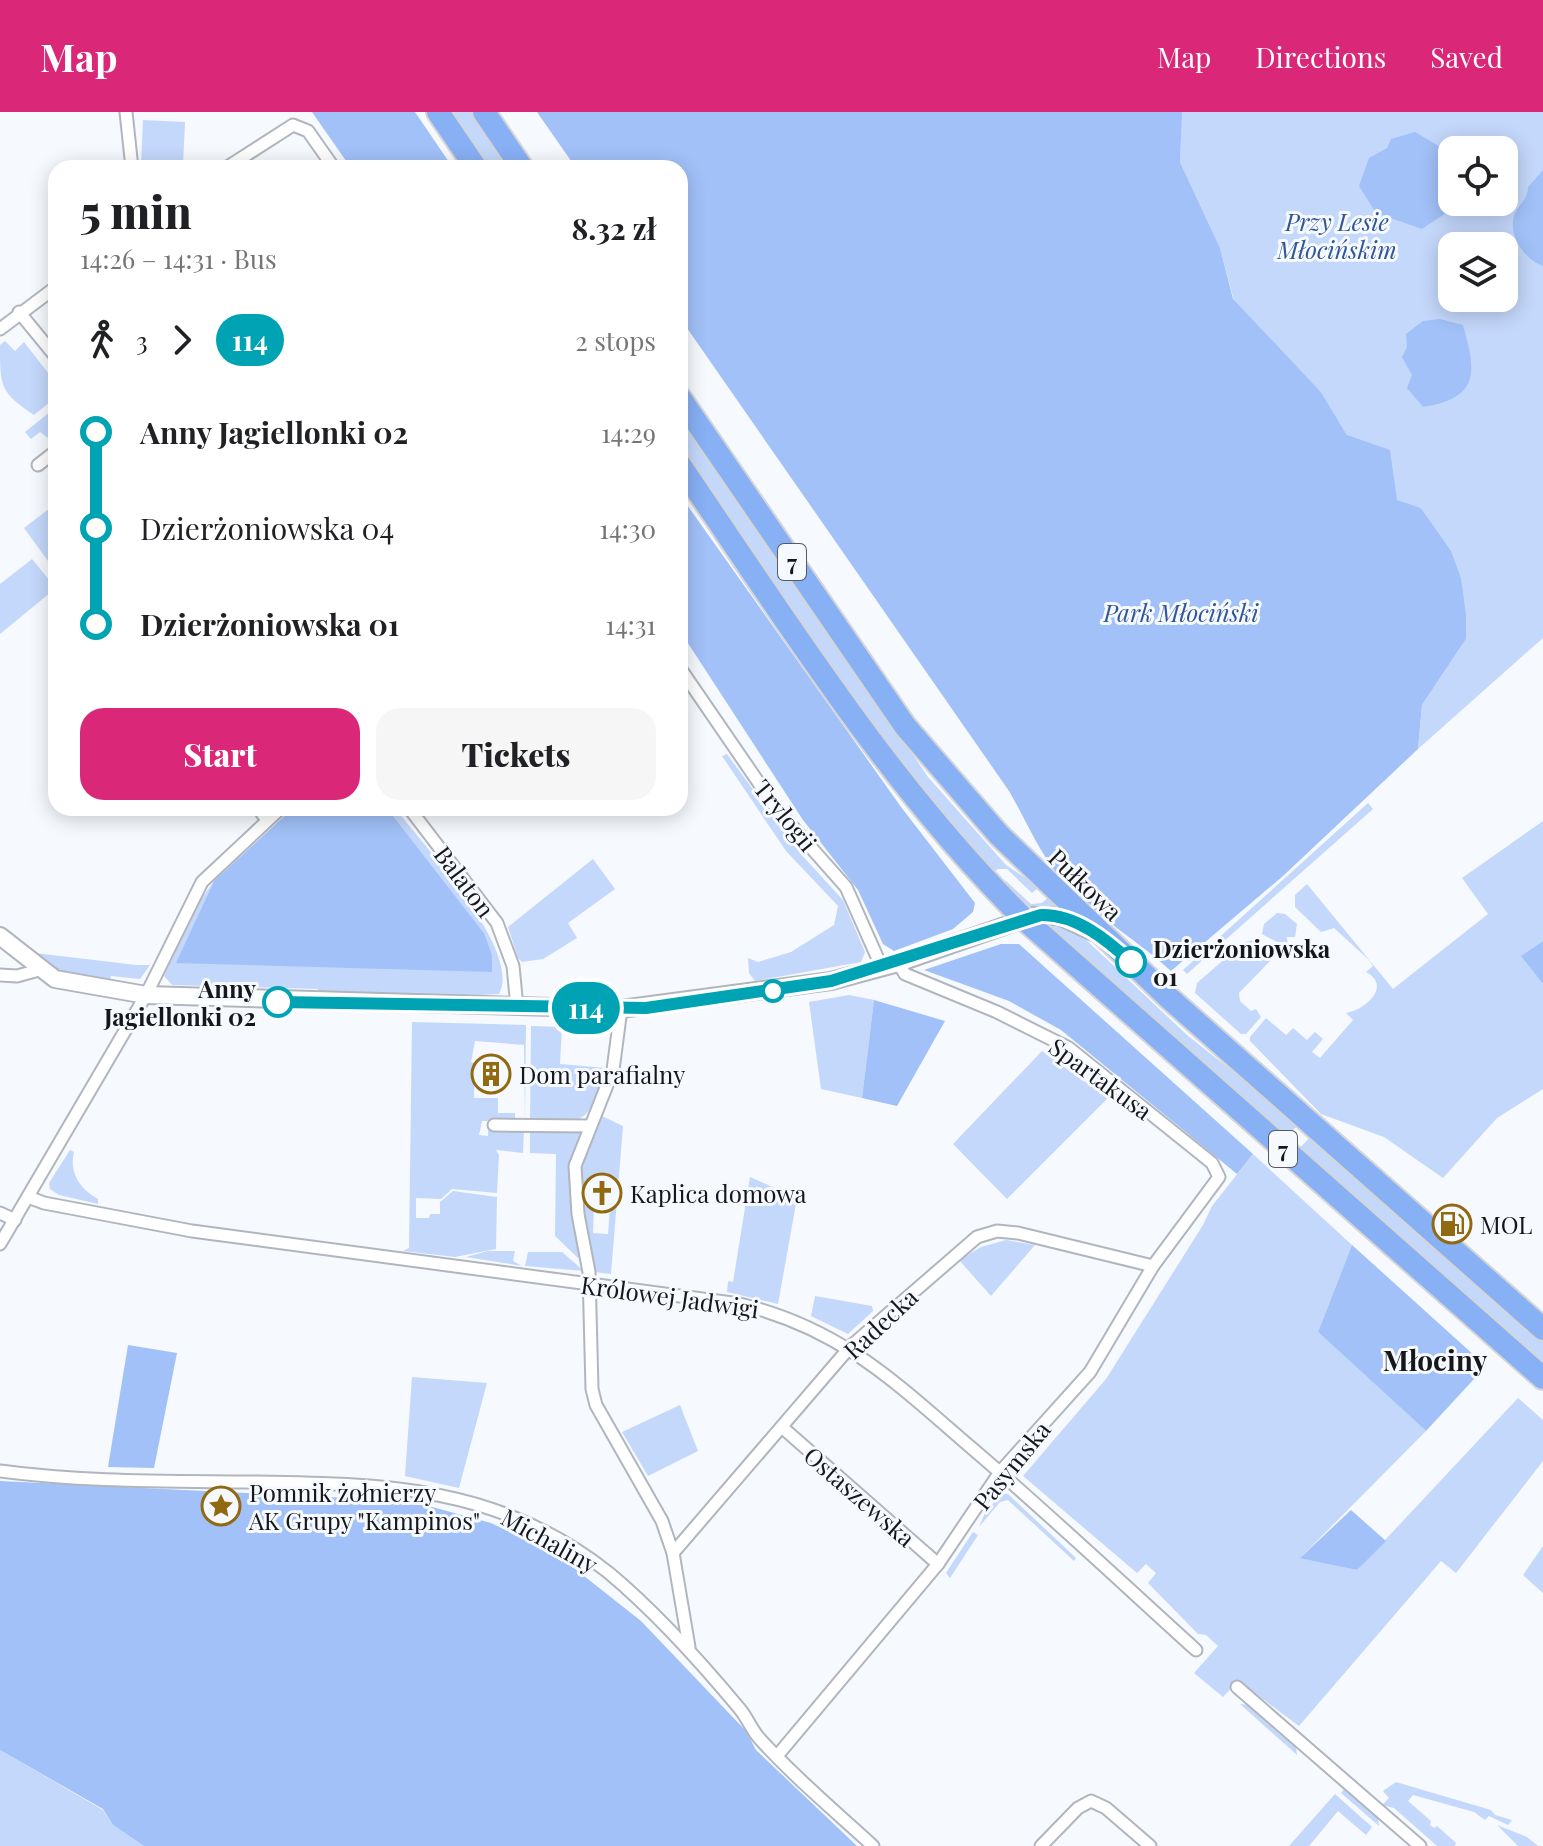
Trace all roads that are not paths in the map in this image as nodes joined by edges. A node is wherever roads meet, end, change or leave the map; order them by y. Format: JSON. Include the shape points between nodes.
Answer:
{"nodes":[{"id":1,"x":126,"y":112,"type":"edge"},
{"id":2,"x":438,"y":112,"type":"edge"},
{"id":3,"x":484,"y":112,"type":"edge"},
{"id":4,"x":131,"y":160,"type":"edge"},
{"id":5,"x":238,"y":160,"type":"edge"},
{"id":6,"x":328,"y":160,"type":"edge"},
{"id":7,"x":471,"y":160,"type":"edge"},
{"id":8,"x":517,"y":160,"type":"edge"},
{"id":9,"x":48,"y":292,"type":"edge"},
{"id":10,"x":19,"y":312,"type":"junction"},
{"id":11,"x":0,"y":329,"type":"edge"},
{"id":12,"x":48,"y":347,"type":"edge"},
{"id":13,"x":688,"y":410,"type":"edge"},
{"id":14,"x":48,"y":457,"type":"edge"},
{"id":15,"x":38,"y":465,"type":"dead end"},
{"id":16,"x":688,"y":477,"type":"edge"},
{"id":17,"x":688,"y":680,"type":"edge"},
{"id":18,"x":264,"y":816,"type":"edge"},
{"id":19,"x":272,"y":816,"type":"edge"},
{"id":20,"x":415,"y":816,"type":"edge"},
{"id":21,"x":267,"y":820,"type":"junction"},
{"id":22,"x":1024,"y":919,"type":"junction"},
{"id":23,"x":0,"y":936,"type":"edge"},
{"id":24,"x":1108,"y":941,"type":"junction"},
{"id":25,"x":898,"y":963,"type":"junction"},
{"id":26,"x":882,"y":968,"type":"junction"},
{"id":27,"x":39,"y":970,"type":"junction"},
{"id":28,"x":0,"y":975,"type":"edge"},
{"id":29,"x":146,"y":995,"type":"junction"},
{"id":30,"x":517,"y":1007,"type":"junction"},
{"id":31,"x":621,"y":1009,"type":"junction"},
{"id":32,"x":494,"y":1125,"type":"dead end"},
{"id":33,"x":590,"y":1126,"type":"junction"},
{"id":34,"x":1212,"y":1163,"type":"joint"},
{"id":35,"x":28,"y":1197,"type":"junction"},
{"id":36,"x":0,"y":1213,"type":"edge"},
{"id":37,"x":15,"y":1220,"type":"junction"},
{"id":38,"x":0,"y":1244,"type":"edge"},
{"id":39,"x":1153,"y":1266,"type":"junction"},
{"id":40,"x":589,"y":1278,"type":"junction"},
{"id":41,"x":1543,"y":1329,"type":"edge"},
{"id":42,"x":850,"y":1347,"type":"junction"},
{"id":43,"x":1543,"y":1378,"type":"edge"},
{"id":44,"x":783,"y":1428,"type":"junction"},
{"id":45,"x":0,"y":1471,"type":"edge"},
{"id":46,"x":1000,"y":1472,"type":"junction"},
{"id":47,"x":673,"y":1553,"type":"junction"},
{"id":48,"x":938,"y":1564,"type":"junction"},
{"id":49,"x":689,"y":1648,"type":"junction"},
{"id":50,"x":1196,"y":1650,"type":"dead end"},
{"id":51,"x":1237,"y":1687,"type":"dead end"},
{"id":52,"x":777,"y":1756,"type":"junction"},
{"id":53,"x":873,"y":1846,"type":"edge"},
{"id":54,"x":1041,"y":1846,"type":"edge"},
{"id":55,"x":1150,"y":1846,"type":"edge"},
{"id":56,"x":1420,"y":1846,"type":"edge"}],
"edges":[{"from":1,"to":4,"type":"street"},
{"from":2,"to":7,"type":"highway"},
{"from":3,"to":8,"type":"highway"},
{"from":5,"to":6,"type":"street","via":[[287,127],[299,125]]},
{"from":9,"to":10,"type":"street"},
{"from":10,"to":11,"type":"street"},
{"from":10,"to":12,"type":"street"},
{"from":13,"to":24,"type":"highway","name":"Pułkowa","number":"7","via":[[928,755],[999,835]]},
{"from":14,"to":15,"type":"street"},
{"from":16,"to":22,"type":"highway","number":"7","via":[[883,759],[952,845]]},
{"from":17,"to":26,"type":"street","name":"Trylogii","via":[[776,808],[846,887]]},
{"from":18,"to":21,"type":"street"},
{"from":19,"to":21,"type":"street"},
{"from":20,"to":30,"type":"street","name":"Balaton","via":[[497,923],[513,966]]},
{"from":21,"to":29,"type":"street","via":[[202,882]]},
{"from":22,"to":24,"type":"street","via":[[1059,916]]},
{"from":22,"to":25,"type":"street"},
{"from":22,"to":43,"type":"highway","number":"7"},
{"from":23,"to":27,"type":"street"},
{"from":24,"to":41,"type":"highway","name":"Pułkowa","number":"7"},
{"from":25,"to":26,"type":"street"},
{"from":25,"to":34,"type":"street","name":"Spartakusa","via":[[905,974],[1069,1048]]},
{"from":26,"to":31,"type":"street","via":[[772,991]]},
{"from":27,"to":28,"type":"street"},
{"from":27,"to":29,"type":"street","via":[[55,979]]},
{"from":29,"to":30,"type":"street"},
{"from":29,"to":35,"type":"street"},
{"from":30,"to":31,"type":"street"},
{"from":31,"to":33,"type":"street","via":[[613,1070]]},
{"from":32,"to":33,"type":"street"},
{"from":33,"to":40,"type":"street","via":[[575,1173]]},
{"from":34,"to":39,"type":"street","name":"Pasymska","via":[[1219,1173],[1216,1184]]},
{"from":35,"to":37,"type":"street"},
{"from":35,"to":40,"type":"street","name":"Królowej Jadwigi","via":[[192,1231]]},
{"from":36,"to":37,"type":"street"},
{"from":37,"to":38,"type":"street"},
{"from":39,"to":42,"type":"street","name":"Radecka","via":[[1018,1233],[985,1234]]},
{"from":39,"to":46,"type":"street","name":"Pasymska","via":[[1090,1372]]},
{"from":40,"to":42,"type":"street","name":"Królowej Jadwigi","via":[[740,1304],[803,1323]]},
{"from":40,"to":47,"type":"street","via":[[596,1405],[647,1491]]},
{"from":42,"to":44,"type":"street","name":"Radecka"},
{"from":42,"to":46,"type":"street","name":"Królowej Jadwigi"},
{"from":44,"to":47,"type":"street","name":"Radecka"},
{"from":44,"to":48,"type":"street","name":"Ostaszewska"},
{"from":45,"to":49,"type":"street","name":"Michaliny","via":[[355,1483],[457,1498],[488,1506],[564,1543],[609,1574]]},
{"from":46,"to":48,"type":"street","name":"Pasymska"},
{"from":46,"to":50,"type":"street","name":"Królowej Jadwigi"},
{"from":47,"to":49,"type":"street"},
{"from":48,"to":52,"type":"street","name":"Pasymska"},
{"from":49,"to":52,"type":"street","name":"Michaliny"},
{"from":51,"to":56,"type":"street"},
{"from":52,"to":53,"type":"street","name":"Michaliny"},
{"from":54,"to":55,"type":"street","via":[[1079,1807],[1093,1801]]}]}
